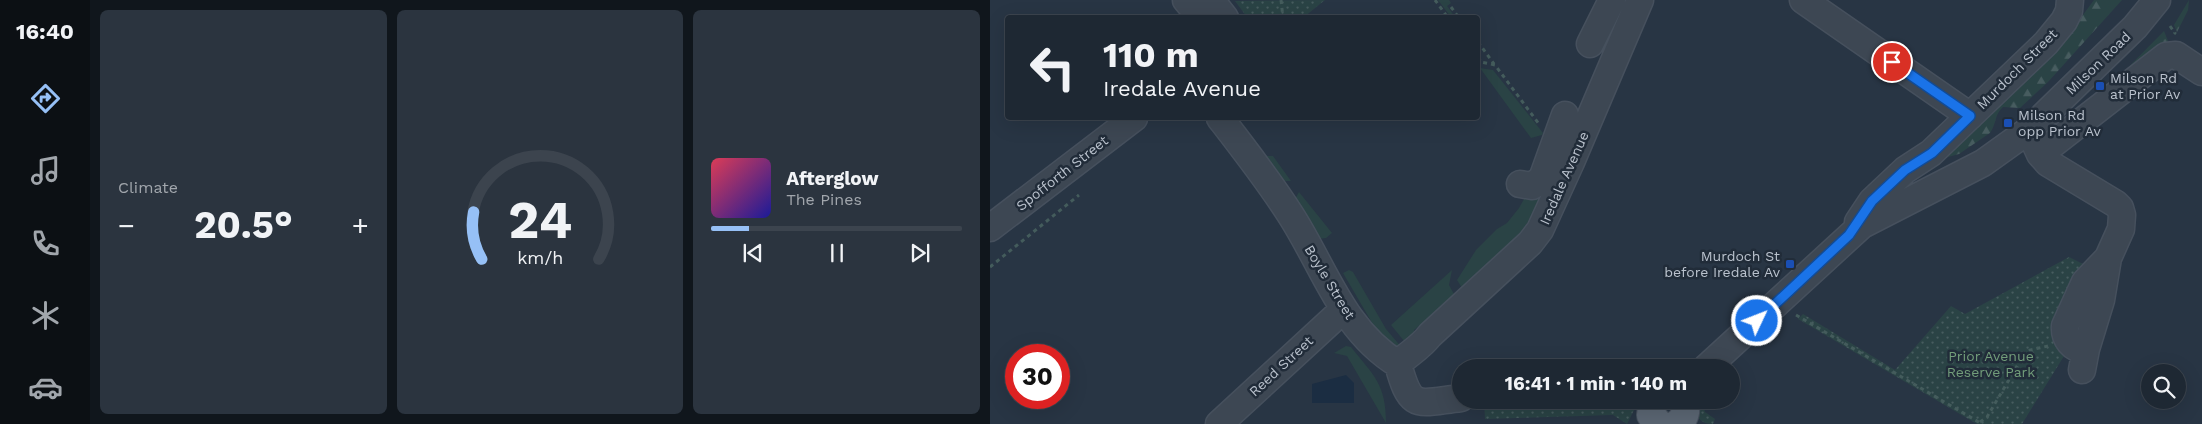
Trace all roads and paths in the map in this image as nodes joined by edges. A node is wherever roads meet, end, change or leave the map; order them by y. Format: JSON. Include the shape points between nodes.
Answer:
{"nodes":[{"id":1,"x":1186,"y":0,"type":"edge"},
{"id":2,"x":1212,"y":0,"type":"edge"},
{"id":3,"x":1281,"y":0,"type":"edge"},
{"id":4,"x":1435,"y":0,"type":"edge"},
{"id":5,"x":1612,"y":0,"type":"edge"},
{"id":6,"x":1640,"y":0,"type":"edge"},
{"id":7,"x":1803,"y":0,"type":"edge"},
{"id":8,"x":2070,"y":0,"type":"edge"},
{"id":9,"x":2157,"y":0,"type":"edge"},
{"id":10,"x":1451,"y":7,"type":"dead end"},
{"id":11,"x":1198,"y":15,"type":"edge"},
{"id":12,"x":1223,"y":15,"type":"edge"},
{"id":13,"x":1283,"y":15,"type":"edge"},
{"id":14,"x":1446,"y":15,"type":"edge"},
{"id":15,"x":1457,"y":15,"type":"edge"},
{"id":16,"x":1590,"y":44,"type":"dead end"},
{"id":17,"x":1480,"y":45,"type":"edge"},
{"id":18,"x":1480,"y":60,"type":"edge"},
{"id":19,"x":1495,"y":65,"type":"junction"},
{"id":20,"x":2202,"y":72,"type":"edge"},
{"id":21,"x":1565,"y":115,"type":"dead end"},
{"id":22,"x":1970,"y":116,"type":"junction"},
{"id":23,"x":1131,"y":120,"type":"edge"},
{"id":24,"x":1221,"y":120,"type":"edge"},
{"id":25,"x":2029,"y":130,"type":"junction"},
{"id":26,"x":1558,"y":143,"type":"junction"},
{"id":27,"x":1932,"y":153,"type":"junction"},
{"id":28,"x":2040,"y":154,"type":"junction"},
{"id":29,"x":1520,"y":184,"type":"dead end"},
{"id":30,"x":1936,"y":187,"type":"junction"},
{"id":31,"x":1079,"y":195,"type":"dead end"},
{"id":32,"x":990,"y":228,"type":"edge"},
{"id":33,"x":1849,"y":235,"type":"junction"},
{"id":34,"x":990,"y":268,"type":"edge"},
{"id":35,"x":1344,"y":309,"type":"junction"},
{"id":36,"x":1796,"y":315,"type":"dead end"},
{"id":37,"x":2026,"y":351,"type":"dead end"},
{"id":38,"x":1716,"y":359,"type":"edge"},
{"id":39,"x":2084,"y":360,"type":"dead end"},
{"id":40,"x":1398,"y":364,"type":"junction"},
{"id":41,"x":1452,"y":399,"type":"edge"},
{"id":42,"x":1981,"y":423,"type":"edge"},
{"id":43,"x":1219,"y":424,"type":"edge"}],
"edges":[{"from":1,"to":11,"type":"street"},
{"from":2,"to":12,"type":"street"},
{"from":3,"to":13,"type":"path"},
{"from":4,"to":14,"type":"path"},
{"from":5,"to":16,"type":"street"},
{"from":6,"to":26,"type":"street","name":"Iredale Avenue"},
{"from":7,"to":22,"type":"street"},
{"from":8,"to":22,"type":"street","name":"Murdoch Street","via":[[2069,11],[2055,33]]},
{"from":9,"to":25,"type":"street","name":"Milson Road","via":[[2135,27]]},
{"from":10,"to":15,"type":"path"},
{"from":17,"to":19,"type":"path"},
{"from":18,"to":19,"type":"path"},
{"from":19,"to":26,"type":"path"},
{"from":20,"to":28,"type":"street","via":[[2176,55],[2166,56]]},
{"from":21,"to":26,"type":"street"},
{"from":22,"to":27,"type":"street","name":"Murdoch Street"},
{"from":23,"to":32,"type":"street","name":"Spofforth Street"},
{"from":24,"to":35,"type":"street","name":"Boyle Street","via":[[1291,214]]},
{"from":25,"to":28,"type":"street"},
{"from":25,"to":30,"type":"street","name":"Milson Road","via":[[1983,164]]},
{"from":26,"to":29,"type":"street","via":[[1542,179],[1537,184]]},
{"from":26,"to":40,"type":"street","name":"Iredale Avenue","via":[[1540,230],[1420,348]]},
{"from":27,"to":30,"type":"street","via":[[1929,166]]},
{"from":27,"to":33,"type":"street","name":"Murdoch Street","via":[[1905,170],[1872,201]]},
{"from":28,"to":39,"type":"street","via":[[2056,168],[2120,208],[2121,229],[2108,258],[2101,300]]},
{"from":30,"to":33,"type":"street","name":"Murdoch Street"},
{"from":31,"to":34,"type":"path","name":"Spofforth Street"},
{"from":33,"to":38,"type":"street","name":"Murdoch Street"},
{"from":35,"to":40,"type":"street","name":"Boyle Street","via":[[1366,339]]},
{"from":35,"to":43,"type":"street","name":"Reed Street"},
{"from":36,"to":42,"type":"path"},
{"from":37,"to":42,"type":"path"},
{"from":40,"to":41,"type":"street","via":[[1405,390],[1411,398],[1422,403]]}]}
